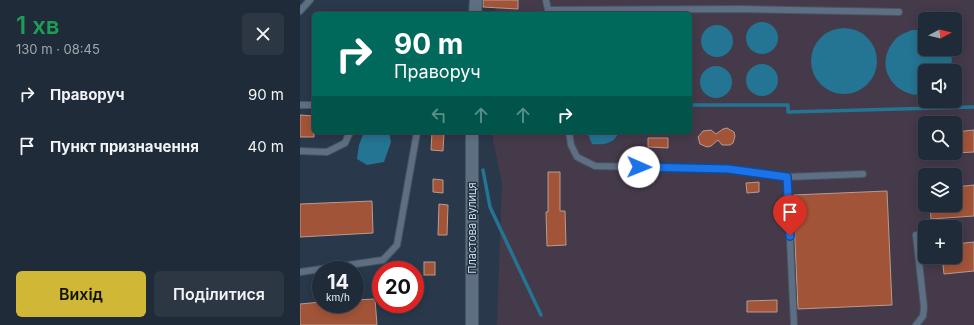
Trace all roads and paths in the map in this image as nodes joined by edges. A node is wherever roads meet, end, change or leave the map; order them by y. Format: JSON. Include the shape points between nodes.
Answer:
{"nodes":[{"id":1,"x":310,"y":0,"type":"edge"},
{"id":2,"x":476,"y":0,"type":"edge"},
{"id":3,"x":546,"y":0,"type":"edge"},
{"id":4,"x":300,"y":11,"type":"edge"},
{"id":5,"x":476,"y":12,"type":"edge"},
{"id":6,"x":548,"y":12,"type":"edge"},
{"id":7,"x":899,"y":12,"type":"dead end"},
{"id":8,"x":300,"y":105,"type":"edge"},
{"id":9,"x":312,"y":105,"type":"edge"},
{"id":10,"x":349,"y":134,"type":"edge"},
{"id":11,"x":417,"y":134,"type":"edge"},
{"id":12,"x":472,"y":134,"type":"edge"},
{"id":13,"x":568,"y":134,"type":"edge"},
{"id":14,"x":300,"y":151,"type":"edge"},
{"id":15,"x":863,"y":174,"type":"dead end"},
{"id":16,"x":787,"y":177,"type":"junction"},
{"id":17,"x":916,"y":235,"type":"dead end"},
{"id":18,"x":300,"y":272,"type":"edge"},
{"id":19,"x":472,"y":325,"type":"edge"},
{"id":20,"x":794,"y":325,"type":"edge"},
{"id":21,"x":916,"y":325,"type":"edge"}],
"edges":[{"from":1,"to":4,"type":"lane"},
{"from":2,"to":5,"type":"street"},
{"from":3,"to":6,"type":"lane"},
{"from":6,"to":7,"type":"lane","via":[[741,9]]},
{"from":8,"to":9,"type":"lane"},
{"from":10,"to":14,"type":"lane","via":[[346,143],[327,152]]},
{"from":11,"to":18,"type":"lane","via":[[397,245],[383,260]]},
{"from":12,"to":19,"type":"street","name":"Пластова вулиця"},
{"from":13,"to":16,"type":"lane","via":[[577,157],[594,166],[728,169]]},
{"from":15,"to":16,"type":"lane"},
{"from":16,"to":20,"type":"lane"},
{"from":17,"to":21,"type":"lane","via":[[924,307],[923,316]]}]}
